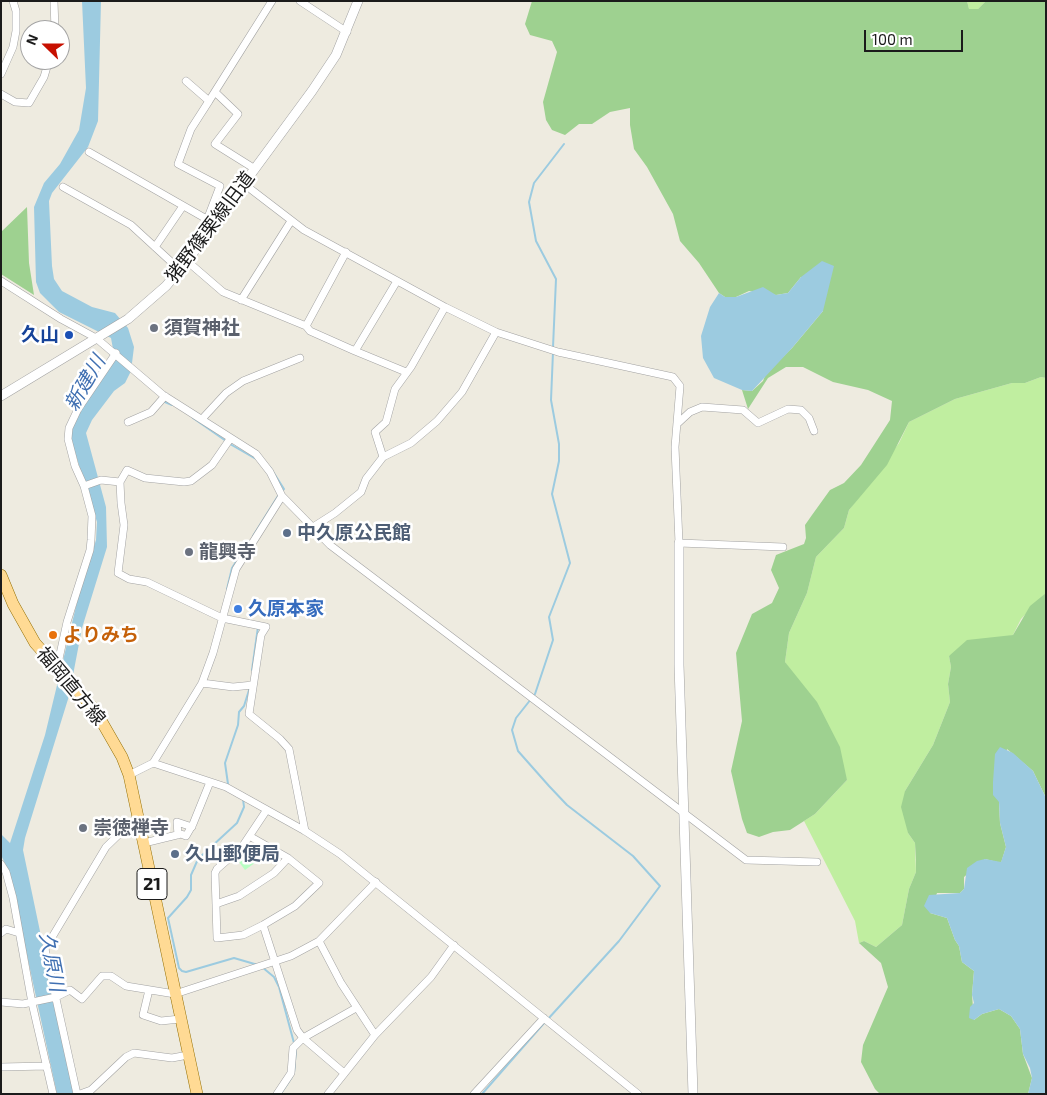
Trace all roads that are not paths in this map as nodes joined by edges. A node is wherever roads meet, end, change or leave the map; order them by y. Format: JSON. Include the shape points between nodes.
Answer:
{"nodes":[{"id":1,"x":13,"y":1,"type":"edge"},
{"id":2,"x":54,"y":1,"type":"edge"},
{"id":3,"x":272,"y":1,"type":"edge"},
{"id":4,"x":300,"y":1,"type":"edge"},
{"id":5,"x":358,"y":1,"type":"edge"},
{"id":6,"x":55,"y":20,"type":"edge"},
{"id":7,"x":347,"y":32,"type":"junction"},
{"id":8,"x":46,"y":70,"type":"edge"},
{"id":9,"x":1,"y":74,"type":"edge"},
{"id":10,"x":186,"y":81,"type":"dead end"},
{"id":11,"x":215,"y":92,"type":"junction"},
{"id":12,"x":1,"y":94,"type":"edge"},
{"id":13,"x":209,"y":101,"type":"junction"},
{"id":14,"x":90,"y":152,"type":"dead end"},
{"id":15,"x":254,"y":169,"type":"junction"},
{"id":16,"x":244,"y":184,"type":"junction"},
{"id":17,"x":63,"y":186,"type":"dead end"},
{"id":18,"x":183,"y":206,"type":"junction"},
{"id":19,"x":291,"y":221,"type":"junction"},
{"id":20,"x":211,"y":222,"type":"junction"},
{"id":21,"x":155,"y":247,"type":"junction"},
{"id":22,"x":346,"y":252,"type":"junction"},
{"id":23,"x":188,"y":261,"type":"junction"},
{"id":24,"x":180,"y":270,"type":"junction"},
{"id":25,"x":1,"y":281,"type":"edge"},
{"id":26,"x":397,"y":281,"type":"junction"},
{"id":27,"x":241,"y":300,"type":"junction"},
{"id":28,"x":445,"y":307,"type":"junction"},
{"id":29,"x":306,"y":326,"type":"junction"},
{"id":30,"x":496,"y":332,"type":"junction"},
{"id":31,"x":96,"y":338,"type":"junction"},
{"id":32,"x":116,"y":352,"type":"junction"},
{"id":33,"x":355,"y":352,"type":"junction"},
{"id":34,"x":300,"y":358,"type":"dead end"},
{"id":35,"x":406,"y":372,"type":"junction"},
{"id":36,"x":1,"y":396,"type":"edge"},
{"id":37,"x":165,"y":396,"type":"junction"},
{"id":38,"x":202,"y":419,"type":"junction"},
{"id":39,"x":128,"y":422,"type":"dead end"},
{"id":40,"x":677,"y":424,"type":"junction"},
{"id":41,"x":814,"y":431,"type":"dead end"},
{"id":42,"x":230,"y":439,"type":"junction"},
{"id":43,"x":383,"y":457,"type":"junction"},
{"id":44,"x":120,"y":482,"type":"junction"},
{"id":45,"x":84,"y":486,"type":"junction"},
{"id":46,"x":282,"y":496,"type":"junction"},
{"id":47,"x":313,"y":526,"type":"junction"},
{"id":48,"x":679,"y":543,"type":"junction"},
{"id":49,"x":783,"y":547,"type":"dead end"},
{"id":50,"x":1,"y":575,"type":"edge"},
{"id":51,"x":222,"y":618,"type":"junction"},
{"id":52,"x":57,"y":668,"type":"junction"},
{"id":53,"x":202,"y":683,"type":"junction"},
{"id":54,"x":253,"y":685,"type":"junction"},
{"id":55,"x":153,"y":763,"type":"junction"},
{"id":56,"x":129,"y":775,"type":"junction"},
{"id":57,"x":210,"y":782,"type":"junction"},
{"id":58,"x":266,"y":811,"type":"junction"},
{"id":59,"x":684,"y":813,"type":"junction"},
{"id":60,"x":138,"y":816,"type":"junction"},
{"id":61,"x":192,"y":827,"type":"junction"},
{"id":62,"x":305,"y":831,"type":"junction"},
{"id":63,"x":178,"y":835,"type":"junction"},
{"id":64,"x":251,"y":837,"type":"junction"},
{"id":65,"x":144,"y":843,"type":"junction"},
{"id":66,"x":288,"y":858,"type":"junction"},
{"id":67,"x":817,"y":862,"type":"dead end"},
{"id":68,"x":1,"y":864,"type":"edge"},
{"id":69,"x":376,"y":882,"type":"junction"},
{"id":70,"x":216,"y":904,"type":"junction"},
{"id":71,"x":262,"y":925,"type":"junction"},
{"id":72,"x":1,"y":933,"type":"edge"},
{"id":73,"x":19,"y":933,"type":"junction"},
{"id":74,"x":319,"y":941,"type":"junction"},
{"id":75,"x":454,"y":945,"type":"junction"},
{"id":76,"x":276,"y":961,"type":"junction"},
{"id":77,"x":149,"y":990,"type":"junction"},
{"id":78,"x":175,"y":994,"type":"junction"},
{"id":79,"x":56,"y":997,"type":"junction"},
{"id":80,"x":1,"y":1002,"type":"edge"},
{"id":81,"x":32,"y":1003,"type":"junction"},
{"id":82,"x":356,"y":1008,"type":"junction"},
{"id":83,"x":544,"y":1018,"type":"junction"},
{"id":84,"x":180,"y":1019,"type":"junction"},
{"id":85,"x":375,"y":1035,"type":"junction"},
{"id":86,"x":303,"y":1038,"type":"junction"},
{"id":87,"x":188,"y":1055,"type":"junction"},
{"id":88,"x":46,"y":1066,"type":"junction"},
{"id":89,"x":1,"y":1067,"type":"edge"},
{"id":90,"x":344,"y":1073,"type":"junction"},
{"id":91,"x":53,"y":1094,"type":"edge"},
{"id":92,"x":78,"y":1094,"type":"edge"},
{"id":93,"x":197,"y":1094,"type":"edge"},
{"id":94,"x":277,"y":1094,"type":"edge"},
{"id":95,"x":328,"y":1094,"type":"edge"},
{"id":96,"x":474,"y":1094,"type":"edge"},
{"id":97,"x":638,"y":1094,"type":"edge"},
{"id":98,"x":693,"y":1094,"type":"edge"}],
"edges":[{"from":1,"to":9,"type":"street","via":[[16,31]]},
{"from":2,"to":6,"type":"street"},
{"from":3,"to":11,"type":"street"},
{"from":4,"to":7,"type":"street"},
{"from":5,"to":7,"type":"street","name":"猪野篠栗線旧道"},
{"from":7,"to":15,"type":"street","name":"猪野篠栗線旧道","via":[[312,91]]},
{"from":8,"to":12,"type":"street","via":[[29,103],[15,102]]},
{"from":10,"to":13,"type":"street"},
{"from":11,"to":13,"type":"street"},
{"from":11,"to":15,"type":"street","via":[[238,114],[215,144]]},
{"from":13,"to":20,"type":"street","via":[[191,129],[178,164],[220,186]]},
{"from":14,"to":18,"type":"street"},
{"from":15,"to":16,"type":"street","name":"猪野篠栗線旧道"},
{"from":16,"to":19,"type":"street"},
{"from":16,"to":20,"type":"street","name":"猪野篠栗線旧道"},
{"from":17,"to":21,"type":"street","via":[[131,225]]},
{"from":18,"to":20,"type":"street"},
{"from":18,"to":21,"type":"street"},
{"from":19,"to":22,"type":"street"},
{"from":19,"to":27,"type":"street"},
{"from":20,"to":23,"type":"street","name":"猪野篠栗線旧道"},
{"from":21,"to":24,"type":"street"},
{"from":22,"to":26,"type":"street"},
{"from":22,"to":29,"type":"street"},
{"from":23,"to":24,"type":"street","name":"猪野篠栗線旧道"},
{"from":23,"to":27,"type":"street","via":[[223,292]]},
{"from":24,"to":31,"type":"street","name":"猪野篠栗線旧道","via":[[150,302]]},
{"from":25,"to":31,"type":"street"},
{"from":26,"to":28,"type":"street"},
{"from":26,"to":33,"type":"street"},
{"from":27,"to":29,"type":"street"},
{"from":28,"to":30,"type":"street"},
{"from":28,"to":35,"type":"street"},
{"from":29,"to":33,"type":"street","via":[[310,331]]},
{"from":30,"to":40,"type":"street","via":[[558,352],[673,376],[680,386]]},
{"from":30,"to":43,"type":"street","via":[[462,392],[437,421],[411,443]]},
{"from":31,"to":32,"type":"street"},
{"from":31,"to":36,"type":"street","name":"猪野篠栗線旧道"},
{"from":32,"to":37,"type":"street"},
{"from":32,"to":45,"type":"street","via":[[69,428],[68,439]]},
{"from":33,"to":35,"type":"street"},
{"from":34,"to":38,"type":"street","via":[[243,381],[226,393]]},
{"from":35,"to":43,"type":"street","via":[[395,389],[386,422],[375,432]]},
{"from":37,"to":38,"type":"street"},
{"from":37,"to":39,"type":"street","via":[[151,412]]},
{"from":38,"to":42,"type":"street"},
{"from":40,"to":41,"type":"street","via":[[690,412],[702,407],[743,410],[758,423],[788,409],[801,410]]},
{"from":40,"to":48,"type":"street"},
{"from":42,"to":44,"type":"street","via":[[212,465],[191,481],[145,478],[127,470]]},
{"from":42,"to":46,"type":"street","via":[[258,456]]},
{"from":43,"to":47,"type":"street","via":[[361,492],[336,513]]},
{"from":44,"to":45,"type":"street","via":[[101,480]]},
{"from":44,"to":51,"type":"street","via":[[124,525],[118,573],[147,582]]},
{"from":45,"to":52,"type":"street","via":[[92,516],[90,550],[67,622]]},
{"from":46,"to":47,"type":"street"},
{"from":46,"to":51,"type":"street","via":[[236,569]]},
{"from":47,"to":59,"type":"street","via":[[346,557]]},
{"from":48,"to":49,"type":"street"},
{"from":48,"to":59,"type":"street","via":[[678,665]]},
{"from":50,"to":52,"type":"main road","name":"福岡直方線","number":"21","via":[[34,643]]},
{"from":51,"to":53,"type":"street"},
{"from":51,"to":54,"type":"street","via":[[266,627],[261,635]]},
{"from":52,"to":56,"type":"main road","name":"福岡直方線","number":"21","via":[[96,710]]},
{"from":53,"to":54,"type":"street","via":[[234,687]]},
{"from":53,"to":55,"type":"street"},
{"from":54,"to":62,"type":"street","via":[[249,714],[289,749]]},
{"from":55,"to":56,"type":"street"},
{"from":55,"to":57,"type":"street"},
{"from":56,"to":60,"type":"main road","name":"福岡直方線","number":"21"},
{"from":57,"to":58,"type":"street"},
{"from":57,"to":61,"type":"street"},
{"from":58,"to":62,"type":"street"},
{"from":58,"to":64,"type":"street"},
{"from":59,"to":67,"type":"street","via":[[746,860]]},
{"from":59,"to":98,"type":"street"},
{"from":60,"to":65,"type":"main road","name":"福岡直方線","number":"21"},
{"from":60,"to":79,"type":"street","via":[[106,847],[46,949]]},
{"from":61,"to":63,"type":"street","via":[[186,836]]},
{"from":61,"to":63,"type":"street","via":[[177,822]]},
{"from":62,"to":69,"type":"street"},
{"from":63,"to":65,"type":"street"},
{"from":64,"to":66,"type":"street"},
{"from":64,"to":70,"type":"street","via":[[217,869]]},
{"from":65,"to":78,"type":"main road","name":"福岡直方線","number":"21"},
{"from":66,"to":70,"type":"street","via":[[239,896]]},
{"from":66,"to":71,"type":"street","via":[[319,883],[295,906]]},
{"from":68,"to":73,"type":"street","via":[[6,872]]},
{"from":69,"to":74,"type":"street"},
{"from":69,"to":75,"type":"street"},
{"from":70,"to":71,"type":"street","via":[[217,938],[242,935]]},
{"from":71,"to":76,"type":"street"},
{"from":72,"to":73,"type":"street","via":[[6,929]]},
{"from":73,"to":81,"type":"street"},
{"from":74,"to":76,"type":"street"},
{"from":74,"to":82,"type":"street"},
{"from":75,"to":83,"type":"street"},
{"from":75,"to":85,"type":"street","via":[[431,977]]},
{"from":76,"to":78,"type":"street"},
{"from":76,"to":86,"type":"street","via":[[297,1030]]},
{"from":77,"to":78,"type":"street"},
{"from":77,"to":79,"type":"street","via":[[126,986],[111,976],[102,976],[82,999],[70,990]]},
{"from":77,"to":84,"type":"street","via":[[144,1015],[161,1021]]},
{"from":78,"to":84,"type":"main road","name":"福岡直方線","number":"21"},
{"from":79,"to":81,"type":"street"},
{"from":79,"to":92,"type":"street"},
{"from":80,"to":81,"type":"street","via":[[16,1005]]},
{"from":81,"to":88,"type":"street"},
{"from":82,"to":85,"type":"street"},
{"from":82,"to":86,"type":"street"},
{"from":83,"to":96,"type":"street"},
{"from":83,"to":97,"type":"street"},
{"from":84,"to":87,"type":"main road","name":"福岡直方線","number":"21"},
{"from":85,"to":90,"type":"street"},
{"from":86,"to":90,"type":"street"},
{"from":86,"to":94,"type":"street","via":[[293,1048],[291,1073]]},
{"from":87,"to":92,"type":"street","via":[[172,1058],[134,1053],[91,1090]]},
{"from":87,"to":93,"type":"main road","name":"福岡直方線","number":"21"},
{"from":88,"to":89,"type":"street"},
{"from":88,"to":91,"type":"street"},
{"from":90,"to":95,"type":"street"}]}
